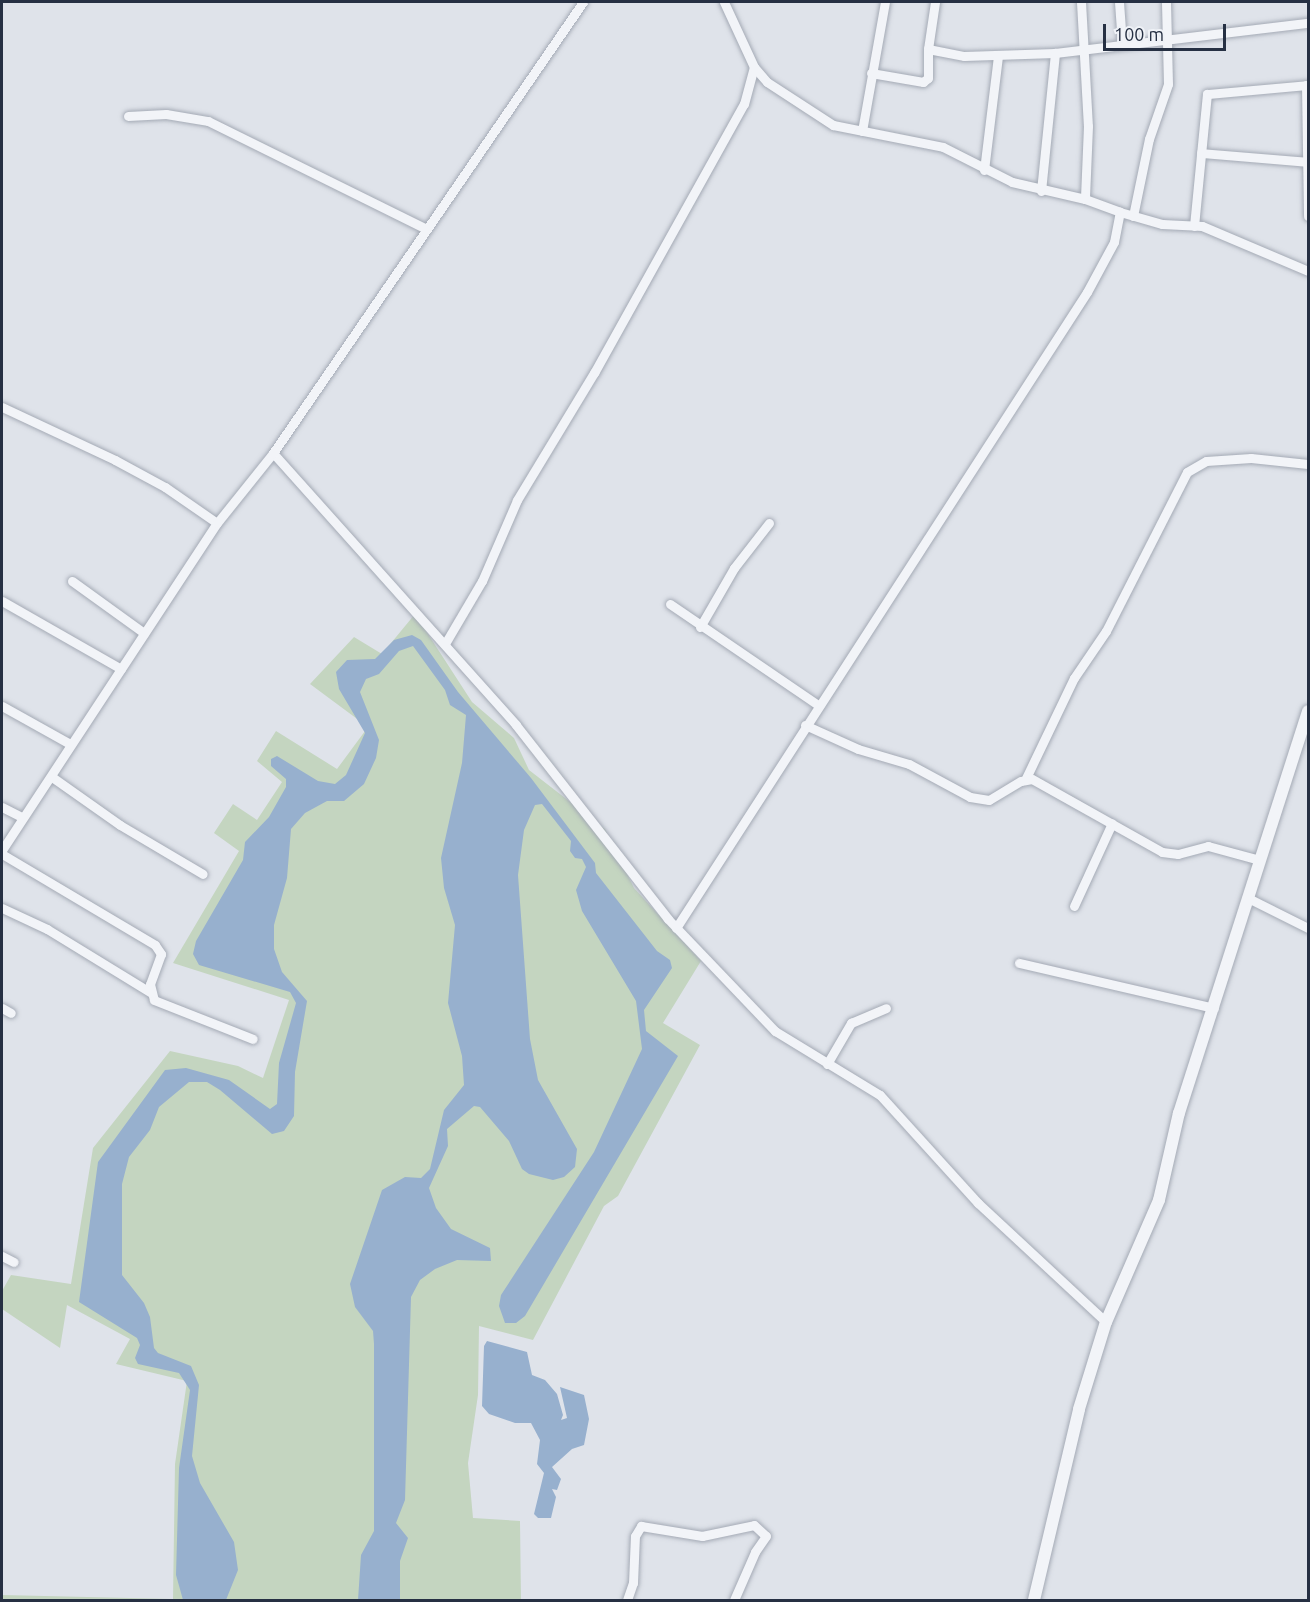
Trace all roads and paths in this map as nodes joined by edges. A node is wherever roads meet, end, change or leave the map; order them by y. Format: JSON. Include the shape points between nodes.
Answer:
{"nodes":[{"id":1,"x":583,"y":2,"type":"edge"},
{"id":2,"x":724,"y":2,"type":"edge"},
{"id":3,"x":885,"y":2,"type":"edge"},
{"id":4,"x":935,"y":2,"type":"edge"},
{"id":5,"x":1081,"y":2,"type":"edge"},
{"id":6,"x":1119,"y":2,"type":"edge"},
{"id":7,"x":1166,"y":2,"type":"edge"},
{"id":8,"x":1308,"y":23,"type":"edge"},
{"id":9,"x":1168,"y":42,"type":"junction"},
{"id":10,"x":1122,"y":44,"type":"junction"},
{"id":11,"x":928,"y":49,"type":"junction"},
{"id":12,"x":1084,"y":49,"type":"junction"},
{"id":13,"x":1055,"y":53,"type":"junction"},
{"id":14,"x":998,"y":56,"type":"junction"},
{"id":15,"x":754,"y":67,"type":"junction"},
{"id":16,"x":871,"y":73,"type":"junction"},
{"id":17,"x":1307,"y":85,"type":"edge"},
{"id":18,"x":128,"y":117,"type":"dead end"},
{"id":19,"x":862,"y":131,"type":"junction"},
{"id":20,"x":1202,"y":153,"type":"junction"},
{"id":21,"x":1308,"y":162,"type":"edge"},
{"id":22,"x":984,"y":170,"type":"junction"},
{"id":23,"x":1041,"y":191,"type":"junction"},
{"id":24,"x":1085,"y":199,"type":"junction"},
{"id":25,"x":1120,"y":212,"type":"junction"},
{"id":26,"x":1133,"y":216,"type":"junction"},
{"id":27,"x":1308,"y":216,"type":"edge"},
{"id":28,"x":1194,"y":226,"type":"junction"},
{"id":29,"x":427,"y":230,"type":"junction"},
{"id":30,"x":1308,"y":271,"type":"edge"},
{"id":31,"x":2,"y":407,"type":"edge"},
{"id":32,"x":273,"y":453,"type":"junction"},
{"id":33,"x":1308,"y":464,"type":"edge"},
{"id":34,"x":217,"y":523,"type":"junction"},
{"id":35,"x":769,"y":523,"type":"dead end"},
{"id":36,"x":72,"y":581,"type":"dead end"},
{"id":37,"x":2,"y":601,"type":"edge"},
{"id":38,"x":670,"y":604,"type":"dead end"},
{"id":39,"x":700,"y":627,"type":"junction"},
{"id":40,"x":144,"y":633,"type":"junction"},
{"id":41,"x":446,"y":642,"type":"junction"},
{"id":42,"x":121,"y":669,"type":"junction"},
{"id":43,"x":818,"y":705,"type":"junction"},
{"id":44,"x":2,"y":706,"type":"edge"},
{"id":45,"x":1308,"y":711,"type":"edge"},
{"id":46,"x":805,"y":725,"type":"junction"},
{"id":47,"x":70,"y":744,"type":"junction"},
{"id":48,"x":52,"y":777,"type":"junction"},
{"id":49,"x":1026,"y":778,"type":"junction"},
{"id":50,"x":2,"y":807,"type":"edge"},
{"id":51,"x":22,"y":817,"type":"junction"},
{"id":52,"x":1112,"y":823,"type":"junction"},
{"id":53,"x":2,"y":852,"type":"edge"},
{"id":54,"x":1260,"y":860,"type":"junction"},
{"id":55,"x":202,"y":874,"type":"dead end"},
{"id":56,"x":1248,"y":898,"type":"junction"},
{"id":57,"x":1074,"y":906,"type":"dead end"},
{"id":58,"x":2,"y":909,"type":"edge"},
{"id":59,"x":676,"y":928,"type":"junction"},
{"id":60,"x":1308,"y":928,"type":"edge"},
{"id":61,"x":1019,"y":963,"type":"dead end"},
{"id":62,"x":150,"y":992,"type":"junction"},
{"id":63,"x":2,"y":1008,"type":"edge"},
{"id":64,"x":886,"y":1008,"type":"dead end"},
{"id":65,"x":1214,"y":1008,"type":"junction"},
{"id":66,"x":11,"y":1013,"type":"dead end"},
{"id":67,"x":253,"y":1039,"type":"dead end"},
{"id":68,"x":827,"y":1064,"type":"junction"},
{"id":69,"x":2,"y":1256,"type":"edge"},
{"id":70,"x":14,"y":1262,"type":"dead end"},
{"id":71,"x":1106,"y":1322,"type":"junction"},
{"id":72,"x":627,"y":1600,"type":"edge"},
{"id":73,"x":734,"y":1600,"type":"edge"},
{"id":74,"x":1034,"y":1600,"type":"edge"}],
"edges":[{"from":1,"to":29,"type":"street"},
{"from":2,"to":15,"type":"street"},
{"from":3,"to":16,"type":"street"},
{"from":4,"to":11,"type":"street"},
{"from":5,"to":12,"type":"street"},
{"from":6,"to":10,"type":"street"},
{"from":7,"to":9,"type":"street"},
{"from":8,"to":9,"type":"street"},
{"from":9,"to":10,"type":"street"},
{"from":9,"to":26,"type":"street","via":[[1168,84],[1149,139]]},
{"from":10,"to":12,"type":"street"},
{"from":11,"to":14,"type":"street","via":[[964,56]]},
{"from":11,"to":16,"type":"street","via":[[928,78],[923,82]]},
{"from":12,"to":13,"type":"street"},
{"from":12,"to":24,"type":"street","via":[[1088,126]]},
{"from":13,"to":14,"type":"street"},
{"from":13,"to":23,"type":"street"},
{"from":14,"to":22,"type":"street"},
{"from":15,"to":19,"type":"street","via":[[767,82],[809,113],[833,125]]},
{"from":15,"to":41,"type":"street","via":[[744,104],[594,373],[517,500],[482,581]]},
{"from":16,"to":19,"type":"street"},
{"from":17,"to":20,"type":"street","via":[[1207,94]]},
{"from":17,"to":21,"type":"street"},
{"from":18,"to":29,"type":"street","via":[[166,114],[208,121]]},
{"from":19,"to":22,"type":"street","via":[[943,147],[964,155]]},
{"from":20,"to":21,"type":"street"},
{"from":20,"to":28,"type":"street"},
{"from":21,"to":27,"type":"street"},
{"from":22,"to":23,"type":"street"},
{"from":23,"to":24,"type":"street"},
{"from":24,"to":25,"type":"street"},
{"from":25,"to":26,"type":"street"},
{"from":25,"to":43,"type":"street","via":[[1114,242],[1088,292]]},
{"from":26,"to":28,"type":"street","via":[[1162,224]]},
{"from":28,"to":30,"type":"street"},
{"from":29,"to":32,"type":"street"},
{"from":31,"to":34,"type":"street","via":[[115,460],[165,487]]},
{"from":32,"to":34,"type":"street"},
{"from":32,"to":41,"type":"street"},
{"from":33,"to":49,"type":"street","via":[[1251,458],[1206,461],[1187,471],[1106,631],[1074,678]]},
{"from":34,"to":40,"type":"street"},
{"from":35,"to":39,"type":"street","via":[[734,568]]},
{"from":36,"to":40,"type":"street"},
{"from":37,"to":42,"type":"street"},
{"from":38,"to":39,"type":"street"},
{"from":39,"to":43,"type":"street"},
{"from":40,"to":42,"type":"street"},
{"from":41,"to":59,"type":"street"},
{"from":42,"to":47,"type":"street"},
{"from":43,"to":46,"type":"street"},
{"from":44,"to":47,"type":"street"},
{"from":45,"to":54,"type":"street"},
{"from":46,"to":49,"type":"street","via":[[858,749],[899,760],[982,800]]},
{"from":46,"to":59,"type":"street"},
{"from":47,"to":48,"type":"street"},
{"from":48,"to":51,"type":"street"},
{"from":48,"to":55,"type":"street","via":[[120,825]]},
{"from":49,"to":52,"type":"street"},
{"from":50,"to":51,"type":"street"},
{"from":51,"to":53,"type":"street"},
{"from":52,"to":54,"type":"street","via":[[1170,854],[1208,846]]},
{"from":52,"to":57,"type":"street"},
{"from":53,"to":62,"type":"street","via":[[155,945],[161,954]]},
{"from":54,"to":56,"type":"street"},
{"from":56,"to":60,"type":"street"},
{"from":56,"to":65,"type":"street"},
{"from":58,"to":62,"type":"street","via":[[47,929]]},
{"from":59,"to":68,"type":"street","via":[[775,1031]]},
{"from":61,"to":65,"type":"street"},
{"from":62,"to":67,"type":"street","via":[[154,1000]]},
{"from":63,"to":66,"type":"street"},
{"from":64,"to":68,"type":"street","via":[[851,1023]]},
{"from":65,"to":71,"type":"street","via":[[1179,1113],[1160,1200]]},
{"from":68,"to":71,"type":"street","via":[[880,1095],[978,1203]]},
{"from":69,"to":70,"type":"street"},
{"from":71,"to":74,"type":"street","via":[[1079,1409]]},
{"from":72,"to":73,"type":"street","via":[[633,1583],[635,1536],[640,1526],[702,1536],[754,1525],[766,1536]]}]}
